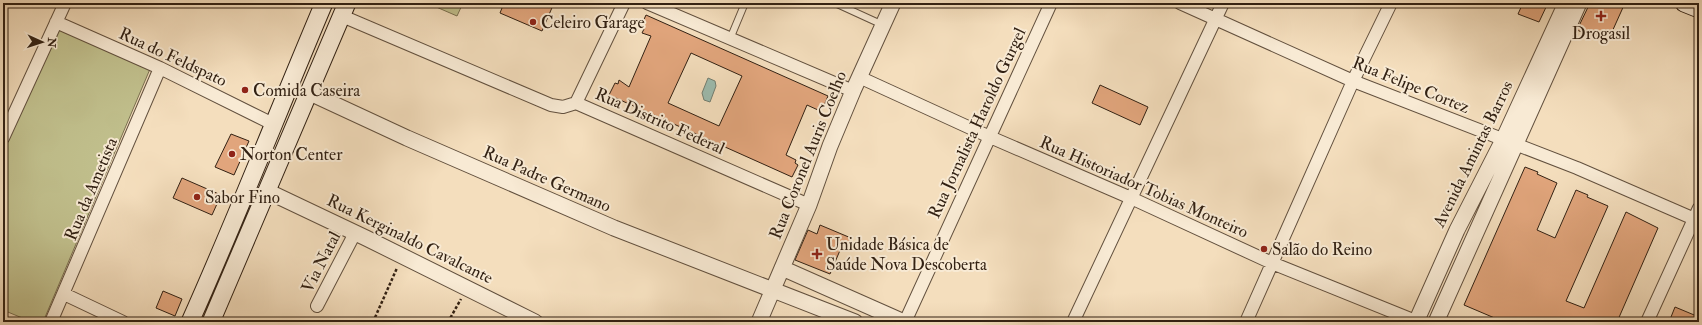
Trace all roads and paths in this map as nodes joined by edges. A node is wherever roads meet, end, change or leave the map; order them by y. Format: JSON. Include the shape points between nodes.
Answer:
{"nodes":[{"id":1,"x":65,"y":3,"type":"edge"},
{"id":2,"x":323,"y":3,"type":"edge"},
{"id":3,"x":624,"y":3,"type":"edge"},
{"id":4,"x":647,"y":3,"type":"edge"},
{"id":5,"x":745,"y":3,"type":"edge"},
{"id":6,"x":835,"y":3,"type":"edge"},
{"id":7,"x":893,"y":3,"type":"edge"},
{"id":8,"x":1051,"y":3,"type":"edge"},
{"id":9,"x":1180,"y":3,"type":"edge"},
{"id":10,"x":1223,"y":3,"type":"edge"},
{"id":11,"x":1390,"y":3,"type":"edge"},
{"id":12,"x":1566,"y":3,"type":"edge"},
{"id":13,"x":1579,"y":3,"type":"edge"},
{"id":14,"x":1684,"y":3,"type":"edge"},
{"id":15,"x":1699,"y":9,"type":"edge"},
{"id":16,"x":345,"y":10,"type":"edge"},
{"id":17,"x":1216,"y":19,"type":"junction"},
{"id":18,"x":56,"y":22,"type":"junction"},
{"id":19,"x":883,"y":25,"type":"junction"},
{"id":20,"x":730,"y":39,"type":"junction"},
{"id":21,"x":302,"y":58,"type":"junction"},
{"id":22,"x":320,"y":67,"type":"junction"},
{"id":23,"x":160,"y":68,"type":"junction"},
{"id":24,"x":859,"y":77,"type":"junction"},
{"id":25,"x":1354,"y":81,"type":"junction"},
{"id":26,"x":853,"y":91,"type":"junction"},
{"id":27,"x":310,"y":93,"type":"junction"},
{"id":28,"x":576,"y":103,"type":"junction"},
{"id":29,"x":273,"y":124,"type":"junction"},
{"id":30,"x":990,"y":137,"type":"junction"},
{"id":31,"x":3,"y":138,"type":"edge"},
{"id":32,"x":1510,"y":142,"type":"junction"},
{"id":33,"x":267,"y":191,"type":"junction"},
{"id":34,"x":1131,"y":198,"type":"junction"},
{"id":35,"x":809,"y":205,"type":"junction"},
{"id":36,"x":1697,"y":216,"type":"edge"},
{"id":37,"x":355,"y":233,"type":"junction"},
{"id":38,"x":223,"y":249,"type":"junction"},
{"id":39,"x":402,"y":256,"type":"junction"},
{"id":40,"x":238,"y":258,"type":"junction"},
{"id":41,"x":1272,"y":263,"type":"junction"},
{"id":42,"x":782,"y":268,"type":"junction"},
{"id":43,"x":467,"y":289,"type":"junction"},
{"id":44,"x":774,"y":290,"type":"junction"},
{"id":45,"x":64,"y":294,"type":"junction"},
{"id":46,"x":317,"y":306,"type":"dead end"},
{"id":47,"x":51,"y":322,"type":"edge"},
{"id":48,"x":123,"y":322,"type":"edge"},
{"id":49,"x":190,"y":322,"type":"edge"},
{"id":50,"x":211,"y":322,"type":"edge"},
{"id":51,"x":373,"y":322,"type":"edge"},
{"id":52,"x":448,"y":322,"type":"edge"},
{"id":53,"x":535,"y":322,"type":"edge"},
{"id":54,"x":759,"y":322,"type":"edge"},
{"id":55,"x":855,"y":322,"type":"edge"},
{"id":56,"x":904,"y":322,"type":"edge"},
{"id":57,"x":1073,"y":322,"type":"edge"},
{"id":58,"x":1246,"y":322,"type":"edge"},
{"id":59,"x":1416,"y":322,"type":"edge"},
{"id":60,"x":1436,"y":322,"type":"edge"},
{"id":61,"x":1647,"y":322,"type":"edge"}],
"edges":[{"from":1,"to":18,"type":"street"},
{"from":2,"to":21,"type":"main road"},
{"from":3,"to":28,"type":"street"},
{"from":4,"to":20,"type":"street"},
{"from":5,"to":20,"type":"lane"},
{"from":6,"to":19,"type":"lane"},
{"from":7,"to":19,"type":"street","name":"Rua Coronel Auris Coelho"},
{"from":8,"to":30,"type":"street","name":"Rua Jornalista Haroldo Gurgel"},
{"from":9,"to":17,"type":"street","name":"Rua Felipe Cortez"},
{"from":10,"to":17,"type":"street"},
{"from":11,"to":25,"type":"street"},
{"from":12,"to":32,"type":"street","name":"Avenida Amintas Barros"},
{"from":13,"to":32,"type":"street","name":"Avenida Amintas Barros"},
{"from":14,"to":15,"type":"main road"},
{"from":16,"to":22,"type":"main road"},
{"from":16,"to":28,"type":"street","name":"Rua Distrito Federal","via":[[551,105],[563,107]]},
{"from":17,"to":25,"type":"street","name":"Rua Felipe Cortez"},
{"from":17,"to":34,"type":"street"},
{"from":18,"to":23,"type":"street","name":"Rua do Feldspato"},
{"from":18,"to":31,"type":"street"},
{"from":19,"to":24,"type":"street","name":"Rua Coronel Auris Coelho"},
{"from":20,"to":26,"type":"street"},
{"from":21,"to":22,"type":"main road","via":[[312,54],[317,56],[320,58]]},
{"from":21,"to":29,"type":"main road"},
{"from":22,"to":27,"type":"main road"},
{"from":23,"to":29,"type":"street","name":"Rua do Feldspato"},
{"from":23,"to":45,"type":"street","name":"Rua da Ametista"},
{"from":24,"to":26,"type":"street","name":"Rua Coronel Auris Coelho"},
{"from":24,"to":30,"type":"street","name":"Rua Historiador Tobias Monteiro"},
{"from":25,"to":32,"type":"street","name":"Rua Felipe Cortez"},
{"from":25,"to":41,"type":"street"},
{"from":26,"to":35,"type":"street","name":"Rua Coronel Auris Coelho"},
{"from":27,"to":33,"type":"main road"},
{"from":27,"to":44,"type":"street","name":"Rua Padre Germano","via":[[614,228]]},
{"from":28,"to":35,"type":"street","name":"Rua Distrito Federal"},
{"from":29,"to":38,"type":"main road"},
{"from":30,"to":34,"type":"street","name":"Rua Historiador Tobias Monteiro"},
{"from":30,"to":56,"type":"street","name":"Rua Jornalista Haroldo Gurgel"},
{"from":32,"to":36,"type":"street","name":"Rua Felipe Cortez"},
{"from":32,"to":59,"type":"street","name":"Avenida Amintas Barros","via":[[1457,230]]},
{"from":32,"to":60,"type":"street","name":"Avenida Amintas Barros"},
{"from":33,"to":37,"type":"street","name":"Rua Kerginaldo Cavalcante"},
{"from":33,"to":40,"type":"main road"},
{"from":34,"to":41,"type":"street","name":"Rua Historiador Tobias Monteiro"},
{"from":34,"to":57,"type":"street"},
{"from":35,"to":42,"type":"street","name":"Rua Coronel Auris Coelho"},
{"from":36,"to":61,"type":"street"},
{"from":37,"to":39,"type":"street","name":"Rua Kerginaldo Cavalcante"},
{"from":37,"to":46,"type":"street","name":"Via Natal"},
{"from":38,"to":40,"type":"main road","via":[[222,258],[225,261],[232,262]]},
{"from":38,"to":49,"type":"main road"},
{"from":39,"to":43,"type":"street","name":"Rua Kerginaldo Cavalcante"},
{"from":39,"to":51,"type":"path"},
{"from":40,"to":50,"type":"main road"},
{"from":41,"to":58,"type":"street"},
{"from":41,"to":59,"type":"street","name":"Rua Historiador Tobias Monteiro"},
{"from":42,"to":44,"type":"street","name":"Rua Coronel Auris Coelho"},
{"from":42,"to":56,"type":"street"},
{"from":43,"to":52,"type":"path"},
{"from":43,"to":53,"type":"street","name":"Rua Kerginaldo Cavalcante"},
{"from":44,"to":54,"type":"street","name":"Rua Coronel Auris Coelho"},
{"from":44,"to":55,"type":"street","name":"Rua Padre Germano"},
{"from":45,"to":47,"type":"street","name":"Rua da Ametista"},
{"from":45,"to":48,"type":"street"}]}
